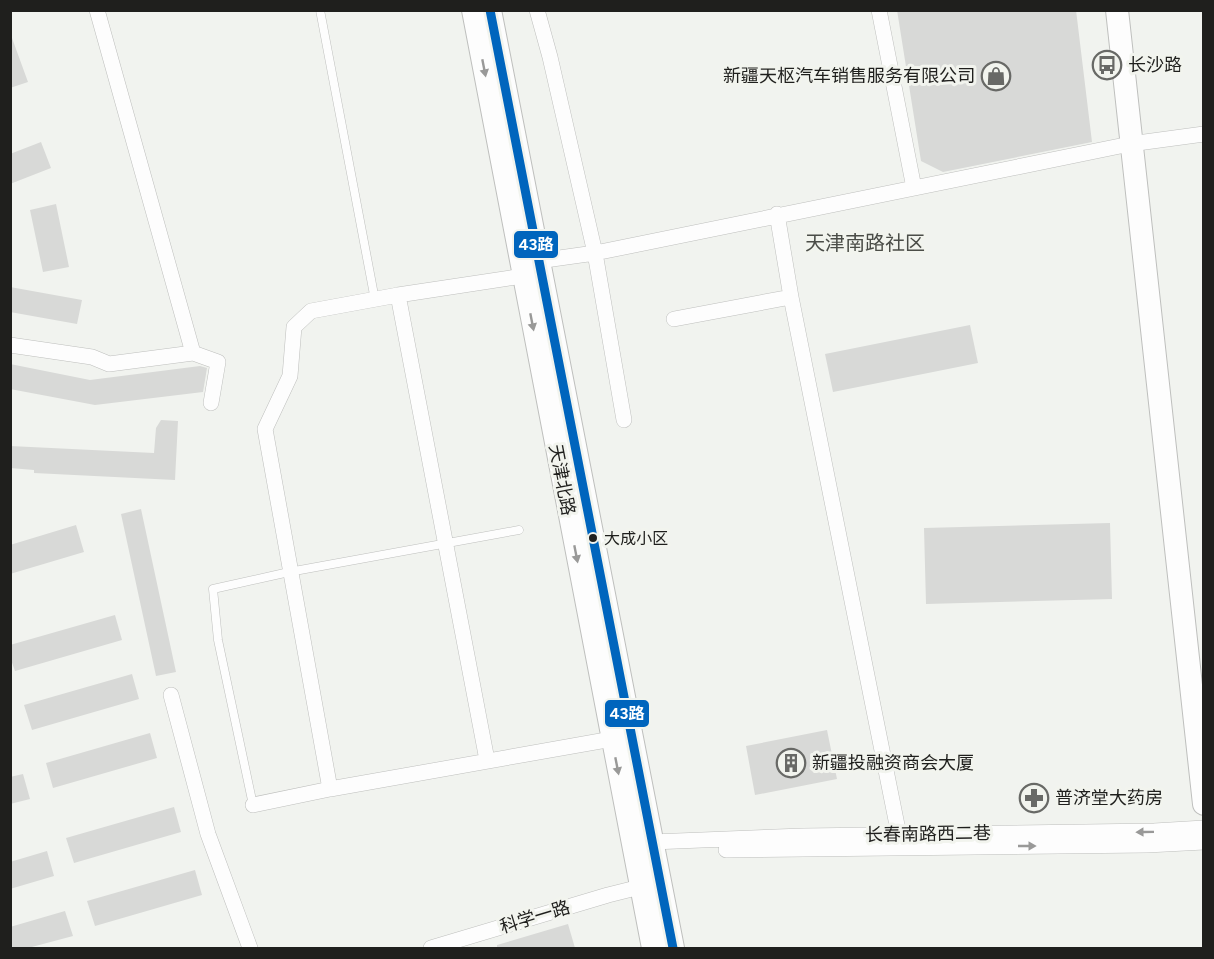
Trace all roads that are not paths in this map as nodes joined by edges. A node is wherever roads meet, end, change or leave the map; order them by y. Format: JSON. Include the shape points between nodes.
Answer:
{"nodes":[{"id":1,"x":98,"y":10,"type":"edge"},
{"id":2,"x":320,"y":10,"type":"edge"},
{"id":3,"x":473,"y":10,"type":"edge"},
{"id":4,"x":490,"y":10,"type":"edge"},
{"id":5,"x":537,"y":10,"type":"edge"},
{"id":6,"x":879,"y":10,"type":"edge"},
{"id":7,"x":1117,"y":10,"type":"edge"},
{"id":8,"x":1203,"y":134,"type":"edge"},
{"id":9,"x":1131,"y":144,"type":"junction"},
{"id":10,"x":914,"y":188,"type":"junction"},
{"id":11,"x":777,"y":214,"type":"junction"},
{"id":12,"x":595,"y":253,"type":"junction"},
{"id":13,"x":530,"y":269,"type":"junction"},
{"id":14,"x":399,"y":296,"type":"junction"},
{"id":15,"x":790,"y":297,"type":"junction"},
{"id":16,"x":375,"y":300,"type":"junction"},
{"id":17,"x":674,"y":319,"type":"dead end"},
{"id":18,"x":10,"y":345,"type":"edge"},
{"id":19,"x":193,"y":353,"type":"junction"},
{"id":20,"x":211,"y":403,"type":"dead end"},
{"id":21,"x":624,"y":420,"type":"dead end"},
{"id":22,"x":519,"y":530,"type":"dead end"},
{"id":23,"x":445,"y":544,"type":"junction"},
{"id":24,"x":289,"y":572,"type":"junction"},
{"id":25,"x":613,"y":688,"type":"junction"},
{"id":26,"x":171,"y":695,"type":"dead end"},
{"id":27,"x":612,"y":739,"type":"junction"},
{"id":28,"x":487,"y":760,"type":"junction"},
{"id":29,"x":330,"y":789,"type":"junction"},
{"id":30,"x":1203,"y":804,"type":"edge"},
{"id":31,"x":253,"y":805,"type":"joint"},
{"id":32,"x":1203,"y":828,"type":"edge"},
{"id":33,"x":899,"y":835,"type":"junction"},
{"id":34,"x":1203,"y":842,"type":"edge"},
{"id":35,"x":653,"y":847,"type":"junction"},
{"id":36,"x":640,"y":887,"type":"junction"},
{"id":37,"x":250,"y":948,"type":"edge"},
{"id":38,"x":431,"y":948,"type":"edge"},
{"id":39,"x":652,"y":948,"type":"edge"},
{"id":40,"x":673,"y":948,"type":"edge"}],
"edges":[{"from":1,"to":19,"type":"street"},
{"from":2,"to":16,"type":"lane"},
{"from":3,"to":13,"type":"street","one_way":true},
{"from":4,"to":13,"type":"street"},
{"from":5,"to":12,"type":"street"},
{"from":6,"to":10,"type":"street"},
{"from":7,"to":9,"type":"street"},
{"from":8,"to":9,"type":"street"},
{"from":9,"to":10,"type":"street"},
{"from":9,"to":30,"type":"street"},
{"from":10,"to":11,"type":"street"},
{"from":11,"to":12,"type":"street"},
{"from":11,"to":15,"type":"street"},
{"from":12,"to":13,"type":"street"},
{"from":12,"to":21,"type":"street"},
{"from":13,"to":14,"type":"street"},
{"from":13,"to":25,"type":"street"},
{"from":14,"to":16,"type":"street"},
{"from":14,"to":23,"type":"street"},
{"from":15,"to":17,"type":"street"},
{"from":15,"to":33,"type":"street"},
{"from":16,"to":24,"type":"street","via":[[310,311],[294,327],[290,376],[265,429]]},
{"from":18,"to":19,"type":"street","via":[[92,357],[108,364]]},
{"from":19,"to":20,"type":"street","via":[[218,362]]},
{"from":22,"to":23,"type":"lane"},
{"from":23,"to":24,"type":"lane"},
{"from":23,"to":28,"type":"street"},
{"from":24,"to":29,"type":"street"},
{"from":24,"to":31,"type":"lane","via":[[213,589],[218,640]]},
{"from":25,"to":27,"type":"street"},
{"from":25,"to":35,"type":"street"},
{"from":26,"to":37,"type":"street","via":[[208,834]]},
{"from":27,"to":28,"type":"street"},
{"from":27,"to":36,"type":"street","one_way":true},
{"from":28,"to":29,"type":"street"},
{"from":29,"to":31,"type":"street"},
{"from":32,"to":33,"type":"street","name":"长春南路西二巷","one_way":true},
{"from":33,"to":35,"type":"street","name":"长春南路西二巷"},
{"from":35,"to":34,"type":"street","name":"长春南路西二巷","one_way":true},
{"from":35,"to":40,"type":"street"},
{"from":36,"to":38,"type":"street","name":"科学一路"},
{"from":36,"to":39,"type":"street"}]}
